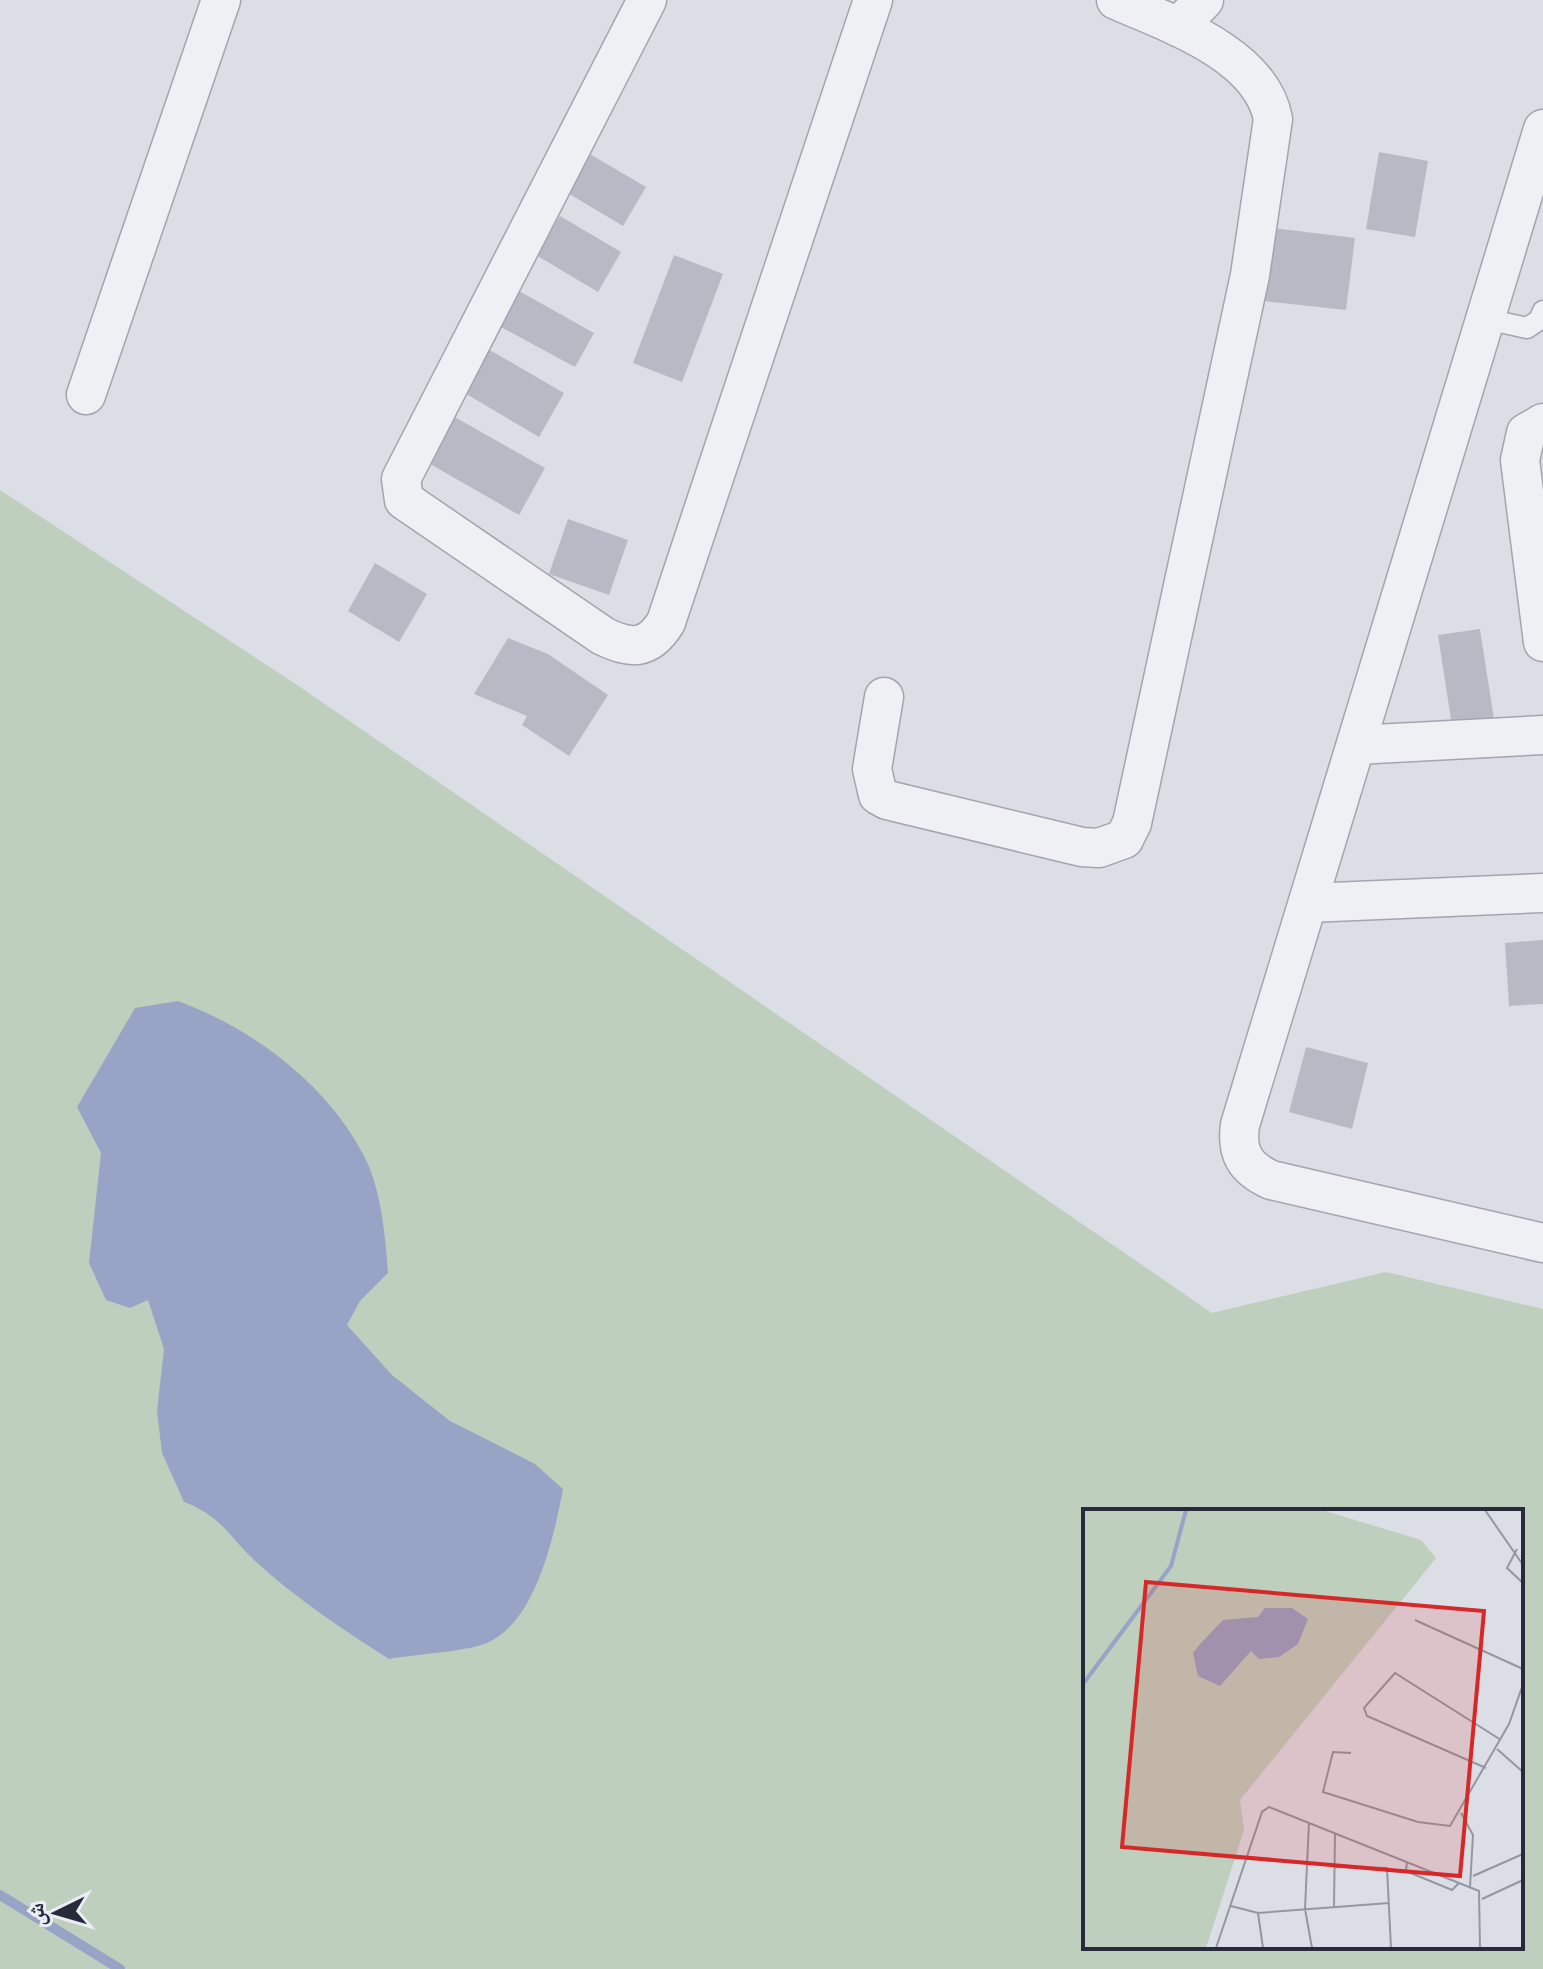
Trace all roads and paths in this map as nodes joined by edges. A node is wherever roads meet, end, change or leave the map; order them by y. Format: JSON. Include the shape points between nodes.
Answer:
{"nodes":[{"id":1,"x":221,"y":0,"type":"edge"},
{"id":2,"x":647,"y":0,"type":"edge"},
{"id":3,"x":873,"y":0,"type":"edge"},
{"id":4,"x":1116,"y":0,"type":"edge"},
{"id":5,"x":1204,"y":0,"type":"edge"},
{"id":6,"x":1178,"y":27,"type":"junction"},
{"id":7,"x":1543,"y":129,"type":"edge"},
{"id":8,"x":1543,"y":311,"type":"edge"},
{"id":9,"x":1486,"y":319,"type":"junction"},
{"id":10,"x":86,"y":395,"type":"dead end"},
{"id":11,"x":1543,"y":423,"type":"edge"},
{"id":12,"x":1543,"y":642,"type":"edge"},
{"id":13,"x":884,"y":697,"type":"dead end"},
{"id":14,"x":1543,"y":735,"type":"edge"},
{"id":15,"x":1356,"y":745,"type":"junction"},
{"id":16,"x":1543,"y":893,"type":"edge"},
{"id":17,"x":1308,"y":903,"type":"junction"},
{"id":18,"x":1543,"y":1243,"type":"edge"}],
"edges":[{"from":1,"to":10,"type":"street"},
{"from":2,"to":3,"type":"street","via":[[400,486],[404,500],[626,647],[657,637],[666,622]]},
{"from":4,"to":6,"type":"street"},
{"from":5,"to":6,"type":"street"},
{"from":6,"to":13,"type":"street","via":[[1241,64],[1260,83],[1273,119],[1250,275],[1132,823],[1124,839],[1099,848],[1082,847],[878,795],[872,769]]},
{"from":7,"to":9,"type":"street"},
{"from":8,"to":9,"type":"lane","via":[[1527,328]]},
{"from":9,"to":15,"type":"street"},
{"from":11,"to":12,"type":"street","via":[[1526,433],[1520,460]]},
{"from":14,"to":15,"type":"street"},
{"from":15,"to":17,"type":"street"},
{"from":16,"to":17,"type":"street"},
{"from":17,"to":18,"type":"street","via":[[1240,1125],[1243,1160],[1271,1180]]}]}
